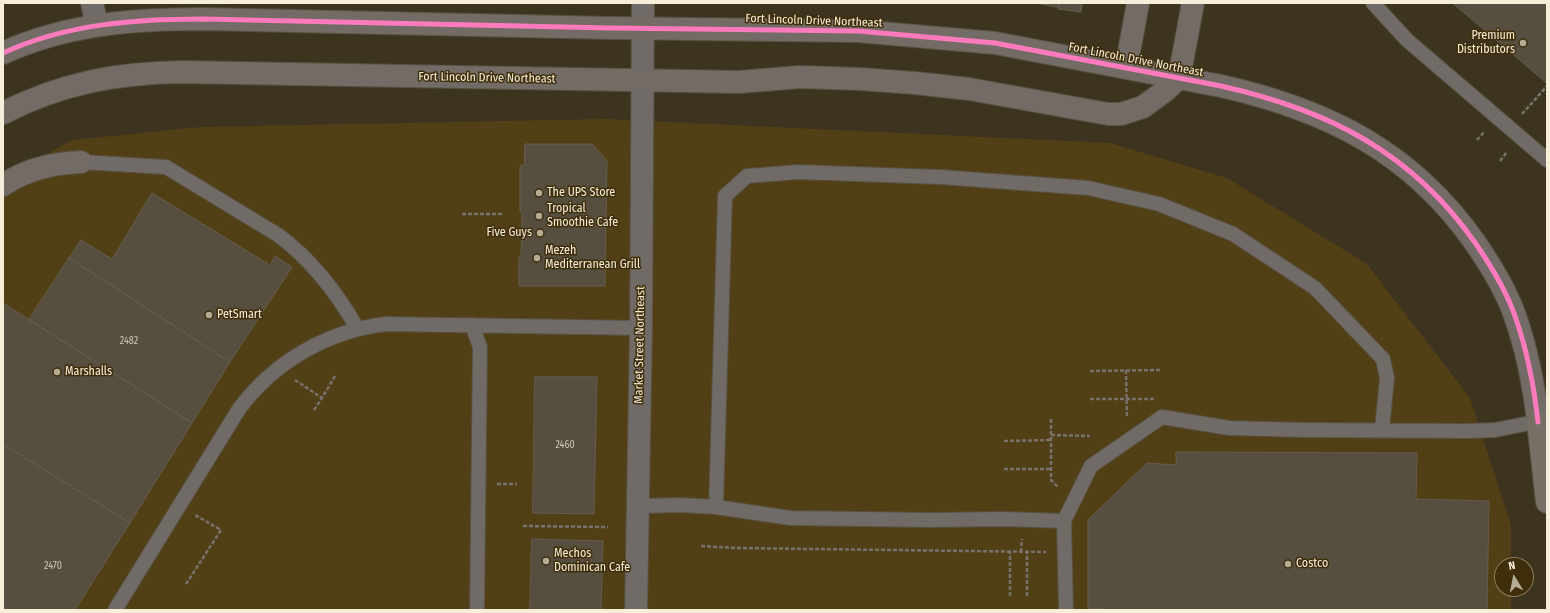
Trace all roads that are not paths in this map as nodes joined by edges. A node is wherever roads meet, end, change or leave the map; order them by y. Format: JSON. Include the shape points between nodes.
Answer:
{"nodes":[{"id":1,"x":92,"y":3,"type":"edge"},
{"id":2,"x":643,"y":3,"type":"edge"},
{"id":3,"x":1138,"y":3,"type":"edge"},
{"id":4,"x":1193,"y":3,"type":"edge"},
{"id":5,"x":1373,"y":3,"type":"edge"},
{"id":6,"x":96,"y":25,"type":"junction"},
{"id":7,"x":643,"y":28,"type":"junction"},
{"id":8,"x":3,"y":53,"type":"edge"},
{"id":9,"x":1126,"y":68,"type":"junction"},
{"id":10,"x":1179,"y":78,"type":"junction"},
{"id":11,"x":642,"y":81,"type":"junction"},
{"id":12,"x":3,"y":113,"type":"edge"},
{"id":13,"x":1547,"y":160,"type":"edge"},
{"id":14,"x":81,"y":162,"type":"joint"},
{"id":15,"x":3,"y":185,"type":"edge"},
{"id":16,"x":472,"y":325,"type":"junction"},
{"id":17,"x":357,"y":328,"type":"junction"},
{"id":18,"x":641,"y":328,"type":"junction"},
{"id":19,"x":1543,"y":420,"type":"edge"},
{"id":20,"x":1382,"y":430,"type":"junction"},
{"id":21,"x":1547,"y":502,"type":"edge"},
{"id":22,"x":638,"y":506,"type":"junction"},
{"id":23,"x":716,"y":507,"type":"junction"},
{"id":24,"x":1064,"y":521,"type":"junction"},
{"id":25,"x":115,"y":610,"type":"edge"},
{"id":26,"x":477,"y":610,"type":"edge"},
{"id":27,"x":636,"y":610,"type":"edge"},
{"id":28,"x":1066,"y":610,"type":"edge"}],
"edges":[{"from":1,"to":6,"type":"street"},
{"from":2,"to":7,"type":"street","name":"Market Street Northeast"},
{"from":3,"to":9,"type":"street","name":"Fort Lincoln Drive Northeast"},
{"from":4,"to":10,"type":"street","name":"Fort Lincoln Drive Northeast"},
{"from":5,"to":13,"type":"lane","via":[[1407,40]]},
{"from":6,"to":7,"type":"street","name":"Fort Lincoln Drive Northeast","via":[[147,20],[203,19]]},
{"from":6,"to":8,"type":"street","name":"Fort Lincoln Drive Northeast","via":[[42,38]]},
{"from":7,"to":9,"type":"street","name":"Fort Lincoln Drive Northeast","via":[[830,30],[906,35],[995,44]]},
{"from":7,"to":11,"type":"street","name":"Market Street Northeast"},
{"from":9,"to":10,"type":"street","name":"Fort Lincoln Drive Northeast"},
{"from":10,"to":11,"type":"street","name":"Fort Lincoln Drive Northeast","via":[[1143,107],[1121,114],[1108,114],[942,85],[894,81],[800,78],[739,82]]},
{"from":10,"to":19,"type":"street","name":"Fort Lincoln Drive Northeast","via":[[1258,94],[1322,116],[1350,130],[1400,162],[1429,188],[1469,235],[1501,285],[1515,314]]},
{"from":11,"to":12,"type":"street","name":"Fort Lincoln Drive Northeast","via":[[153,72],[102,78],[68,86]]},
{"from":11,"to":18,"type":"street","name":"Market Street Northeast"},
{"from":14,"to":15,"type":"street","via":[[46,166]]},
{"from":14,"to":17,"type":"lane","via":[[166,167],[289,243],[325,280]]},
{"from":16,"to":17,"type":"lane","via":[[386,324]]},
{"from":16,"to":18,"type":"lane"},
{"from":16,"to":26,"type":"lane","via":[[480,347]]},
{"from":17,"to":25,"type":"lane","via":[[332,337],[279,367],[242,404]]},
{"from":18,"to":22,"type":"street","name":"Market Street Northeast"},
{"from":19,"to":20,"type":"lane","via":[[1495,430]]},
{"from":19,"to":21,"type":"highway"},
{"from":20,"to":23,"type":"lane","via":[[1387,378],[1383,359],[1315,288],[1233,234],[1159,204],[1088,188],[940,177],[798,172],[747,176],[725,196]]},
{"from":20,"to":24,"type":"lane","via":[[1229,428],[1162,417],[1090,466]]},
{"from":22,"to":23,"type":"lane"},
{"from":22,"to":27,"type":"street","name":"Market Street Northeast"},
{"from":23,"to":24,"type":"lane","via":[[790,518]]},
{"from":24,"to":28,"type":"lane"}]}
